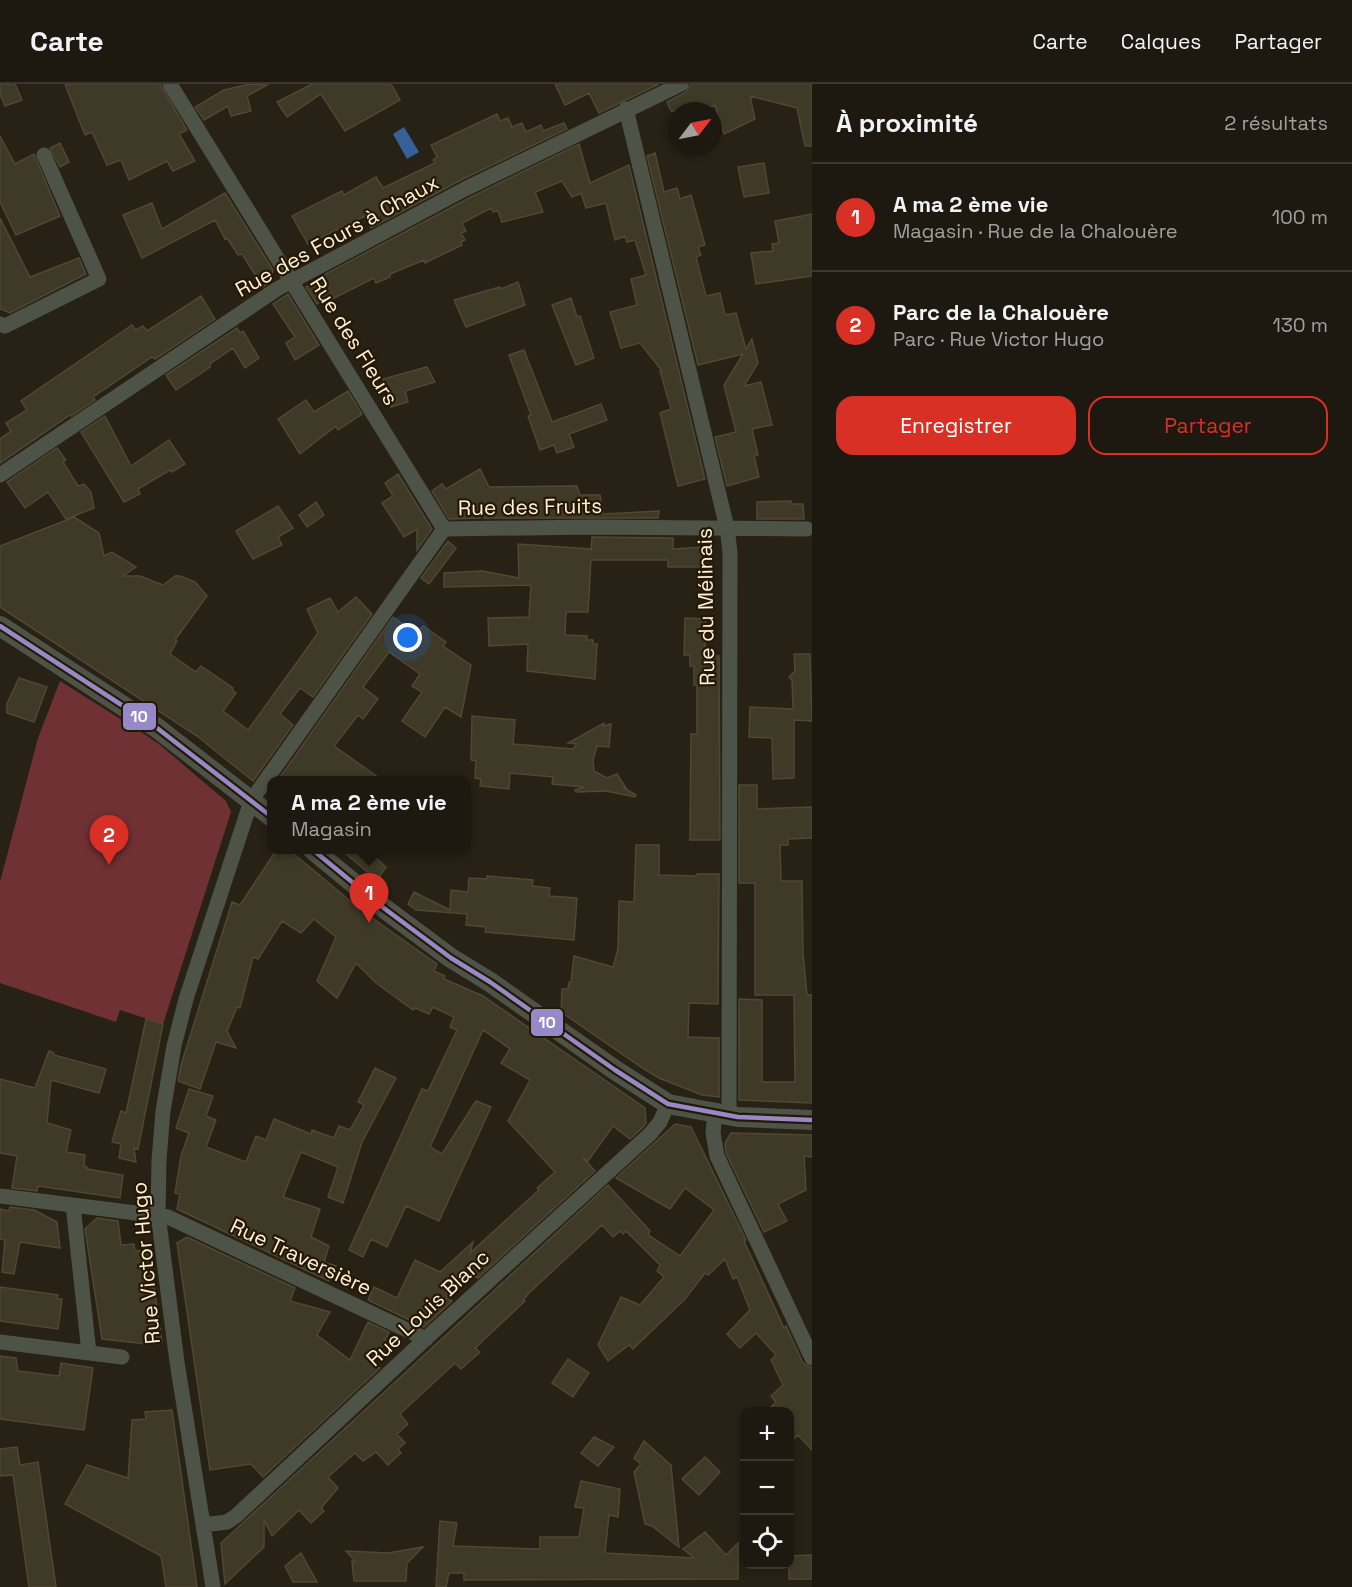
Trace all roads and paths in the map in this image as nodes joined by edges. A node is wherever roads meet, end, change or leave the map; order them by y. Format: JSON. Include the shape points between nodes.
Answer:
{"nodes":[{"id":1,"x":170,"y":84,"type":"edge"},
{"id":2,"x":681,"y":84,"type":"edge"},
{"id":3,"x":626,"y":109,"type":"junction"},
{"id":4,"x":44,"y":155,"type":"dead end"},
{"id":5,"x":291,"y":280,"type":"junction"},
{"id":6,"x":0,"y":324,"type":"edge"},
{"id":7,"x":0,"y":475,"type":"edge"},
{"id":8,"x":727,"y":528,"type":"junction"},
{"id":9,"x":444,"y":529,"type":"junction"},
{"id":10,"x":807,"y":529,"type":"dead end"},
{"id":11,"x":0,"y":626,"type":"edge"},
{"id":12,"x":269,"y":776,"type":"edge"},
{"id":13,"x":267,"y":778,"type":"edge"},
{"id":14,"x":251,"y":801,"type":"junction"},
{"id":15,"x":267,"y":813,"type":"edge"},
{"id":16,"x":319,"y":854,"type":"edge"},
{"id":17,"x":668,"y":1104,"type":"junction"},
{"id":18,"x":722,"y":1114,"type":"junction"},
{"id":19,"x":812,"y":1120,"type":"edge"},
{"id":20,"x":0,"y":1196,"type":"edge"},
{"id":21,"x":73,"y":1205,"type":"junction"},
{"id":22,"x":158,"y":1214,"type":"junction"},
{"id":23,"x":426,"y":1339,"type":"junction"},
{"id":24,"x":0,"y":1342,"type":"edge"},
{"id":25,"x":89,"y":1353,"type":"junction"},
{"id":26,"x":122,"y":1358,"type":"dead end"},
{"id":27,"x":812,"y":1358,"type":"edge"},
{"id":28,"x":203,"y":1525,"type":"junction"},
{"id":29,"x":213,"y":1587,"type":"edge"}],
"edges":[{"from":1,"to":5,"type":"street","name":"Rue des Fleurs"},
{"from":2,"to":3,"type":"street","name":"Rue des Fours à Chaux"},
{"from":3,"to":5,"type":"street","name":"Rue des Fours à Chaux"},
{"from":3,"to":8,"type":"street","name":"Rue du Mélinais"},
{"from":4,"to":6,"type":"street","via":[[99,279],[5,326]]},
{"from":5,"to":7,"type":"street","name":"Rue des Fours à Chaux"},
{"from":5,"to":9,"type":"street","name":"Rue des Fleurs"},
{"from":8,"to":9,"type":"street","name":"Rue des Fruits"},
{"from":8,"to":10,"type":"street","name":"Rue des Fruits"},
{"from":8,"to":18,"type":"street","name":"Rue du Mélinais","via":[[730,552]]},
{"from":9,"to":12,"type":"street","name":"Rue des Fruits"},
{"from":11,"to":14,"type":"street","via":[[157,728]]},
{"from":13,"to":14,"type":"street","name":"Rue des Fruits"},
{"from":14,"to":15,"type":"street"},
{"from":14,"to":22,"type":"street","name":"Rue Victor Hugo","via":[[174,1046],[161,1132]]},
{"from":16,"to":17,"type":"street","via":[[451,958]]},
{"from":17,"to":18,"type":"street"},
{"from":17,"to":23,"type":"street","name":"Rue Louis Blanc","via":[[656,1128]]},
{"from":18,"to":19,"type":"street"},
{"from":18,"to":27,"type":"street","name":"Rue du Mélinais","via":[[712,1133],[717,1156]]},
{"from":20,"to":21,"type":"street","name":"Rue Traversière"},
{"from":21,"to":22,"type":"street","name":"Rue Traversière"},
{"from":21,"to":25,"type":"street"},
{"from":22,"to":23,"type":"street","name":"Rue Traversière"},
{"from":22,"to":28,"type":"street","name":"Rue Victor Hugo"},
{"from":23,"to":28,"type":"street","name":"Rue Louis Blanc","via":[[236,1516],[227,1522]]},
{"from":24,"to":25,"type":"street"},
{"from":25,"to":26,"type":"street"},
{"from":28,"to":29,"type":"street","name":"Rue Victor Hugo"}]}
